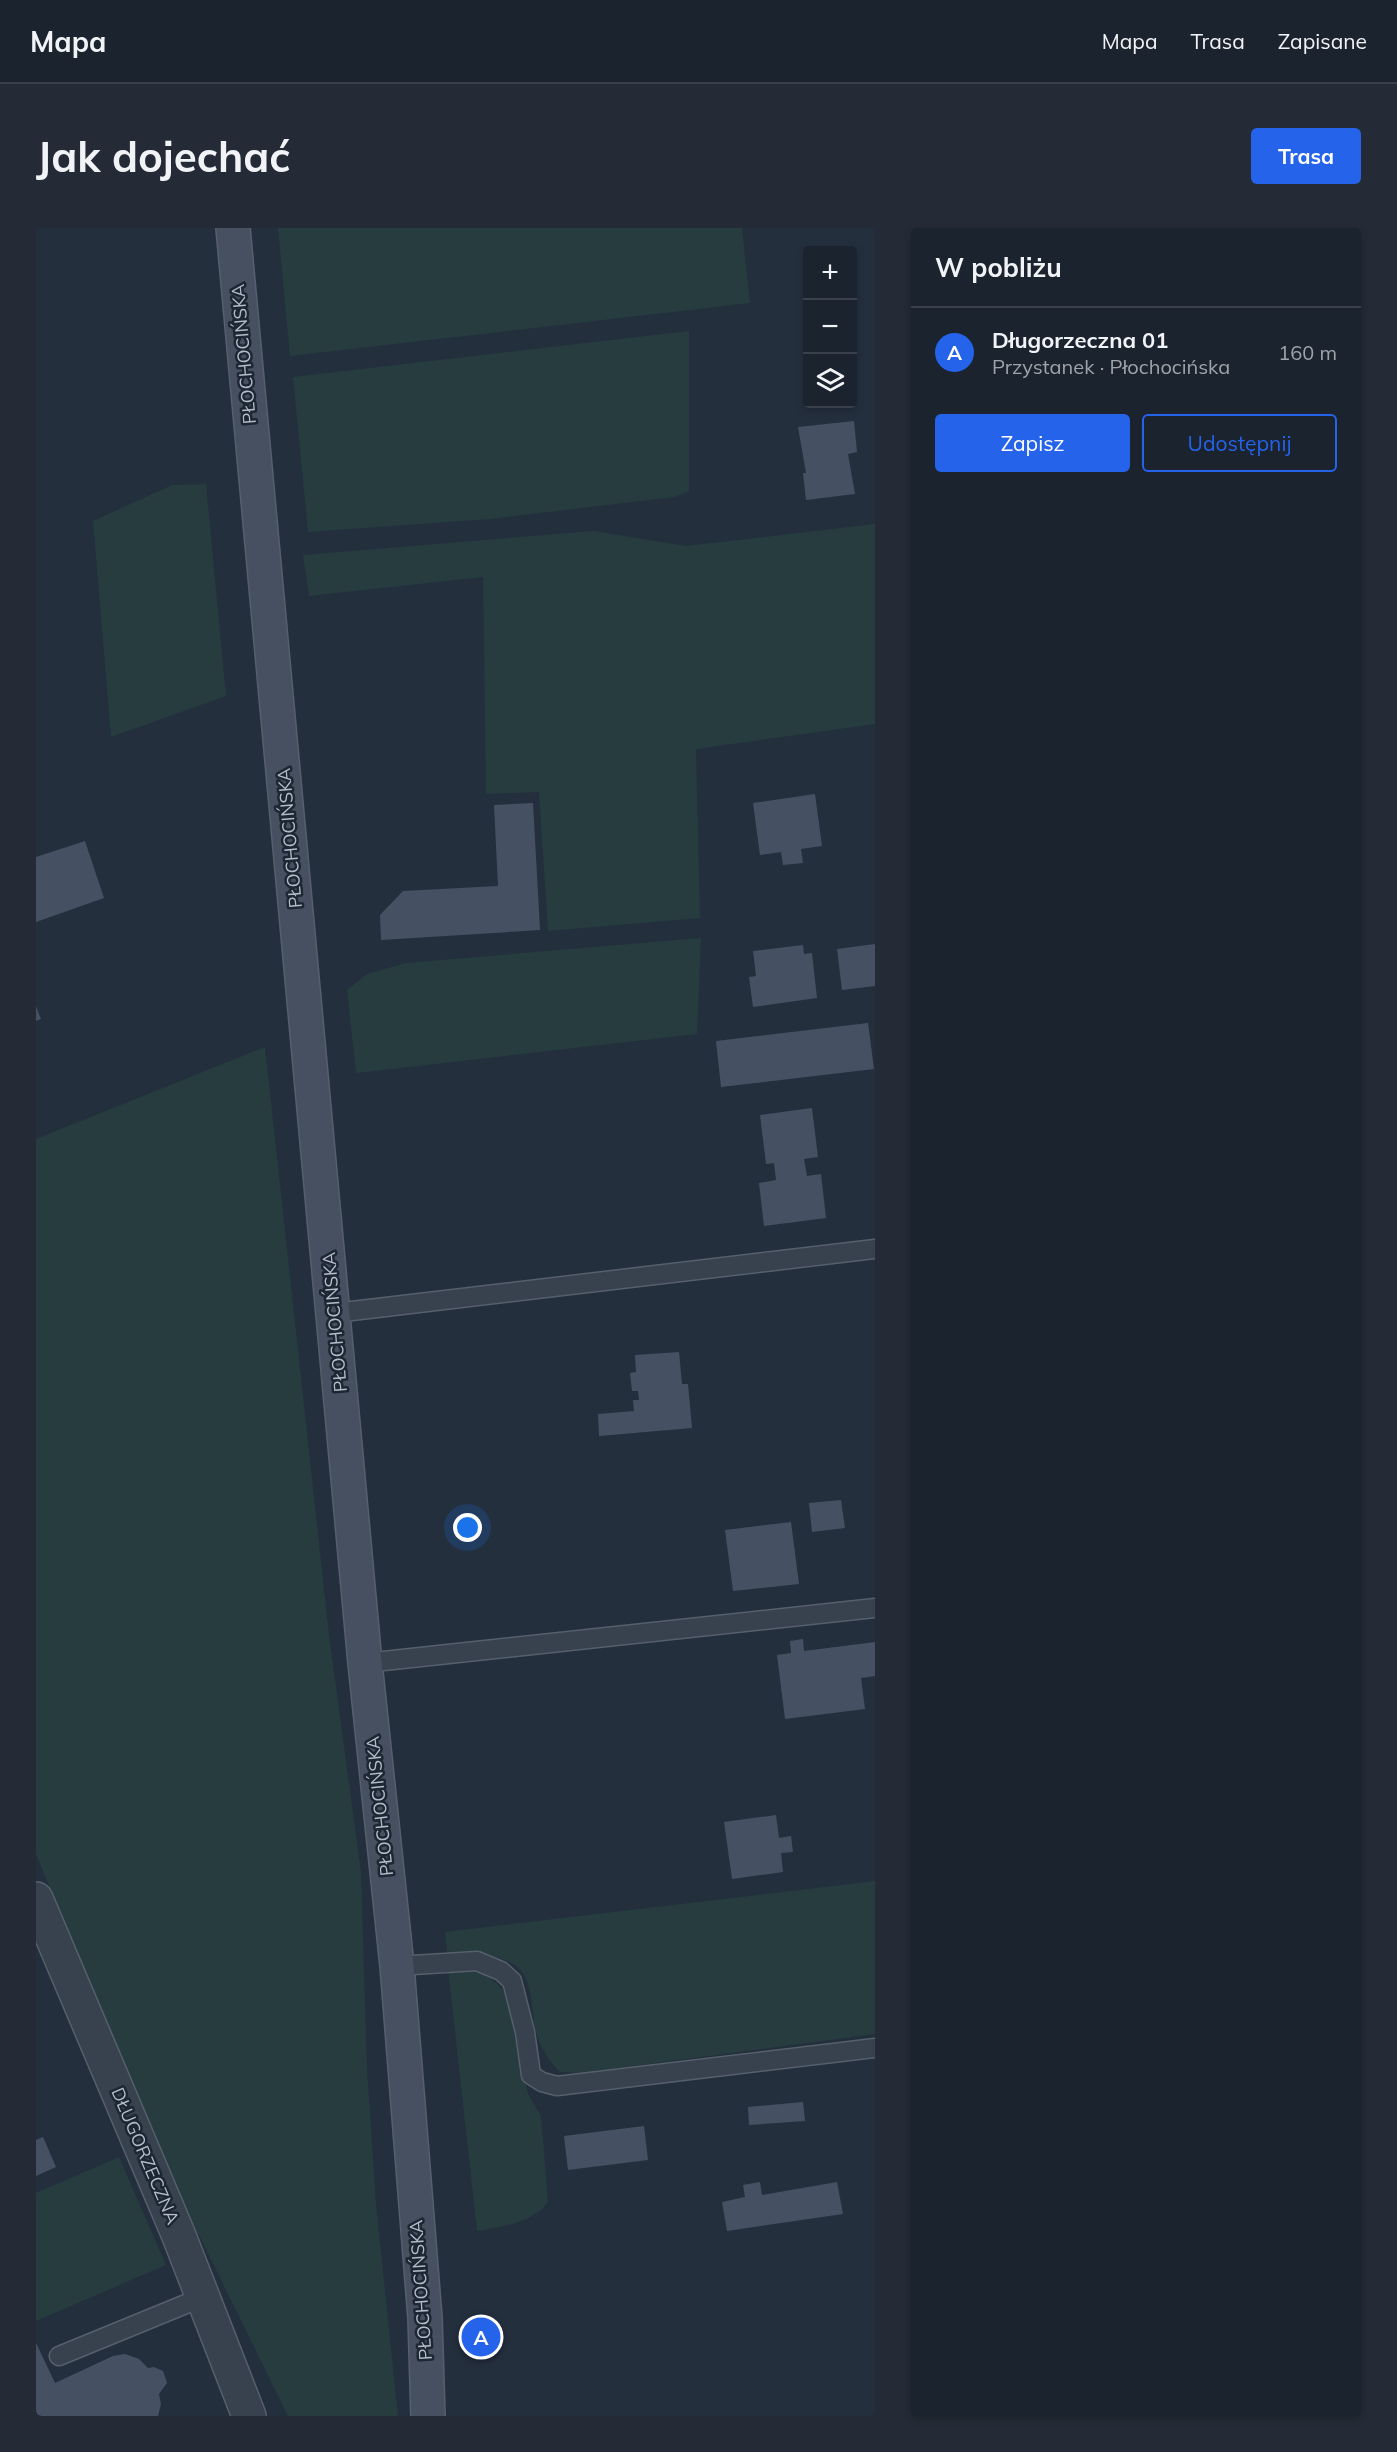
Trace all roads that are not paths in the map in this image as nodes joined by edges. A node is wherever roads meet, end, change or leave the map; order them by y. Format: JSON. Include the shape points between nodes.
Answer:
{"nodes":[{"id":1,"x":233,"y":228,"type":"edge"},
{"id":2,"x":875,"y":1249,"type":"edge"},
{"id":3,"x":334,"y":1313,"type":"junction"},
{"id":4,"x":875,"y":1608,"type":"edge"},
{"id":5,"x":365,"y":1663,"type":"junction"},
{"id":6,"x":36,"y":1899,"type":"edge"},
{"id":7,"x":398,"y":1966,"type":"junction"},
{"id":8,"x":875,"y":2048,"type":"edge"},
{"id":9,"x":203,"y":2297,"type":"junction"},
{"id":10,"x":58,"y":2356,"type":"dead end"},
{"id":11,"x":249,"y":2416,"type":"edge"},
{"id":12,"x":428,"y":2416,"type":"edge"}],
"edges":[{"from":1,"to":3,"type":"main road","name":"PŁOCHOCIŃSKA"},
{"from":2,"to":3,"type":"lane"},
{"from":3,"to":5,"type":"main road","name":"PŁOCHOCIŃSKA"},
{"from":4,"to":5,"type":"lane"},
{"from":5,"to":7,"type":"main road","name":"PŁOCHOCIŃSKA"},
{"from":6,"to":9,"type":"street","name":"DŁUGORZECZNA"},
{"from":7,"to":8,"type":"lane","via":[[477,1961],[501,1971],[512,1981],[531,2075],[556,2086]]},
{"from":7,"to":12,"type":"main road","name":"PŁOCHOCIŃSKA","via":[[425,2318]]},
{"from":9,"to":10,"type":"lane"},
{"from":9,"to":11,"type":"street","name":"DŁUGORZECZNA"}]}
